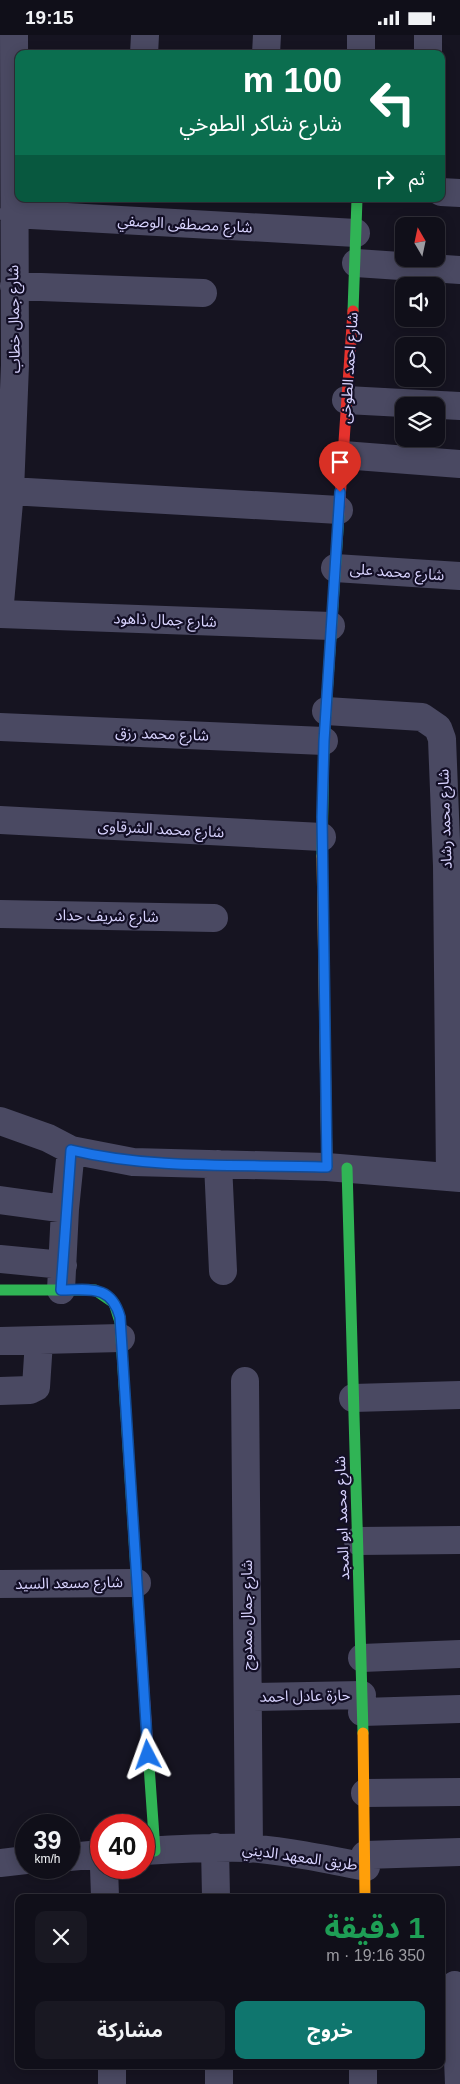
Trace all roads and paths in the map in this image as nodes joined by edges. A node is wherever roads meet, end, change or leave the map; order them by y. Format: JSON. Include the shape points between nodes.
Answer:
{"nodes":[{"id":1,"x":14,"y":35,"type":"edge"},
{"id":2,"x":145,"y":35,"type":"edge"},
{"id":3,"x":267,"y":35,"type":"edge"},
{"id":4,"x":361,"y":35,"type":"edge"},
{"id":5,"x":428,"y":35,"type":"edge"},
{"id":6,"x":144,"y":50,"type":"edge"},
{"id":7,"x":266,"y":50,"type":"edge"},
{"id":8,"x":361,"y":50,"type":"edge"},
{"id":9,"x":428,"y":50,"type":"edge"},
{"id":10,"x":15,"y":84,"type":"edge"},
{"id":11,"x":15,"y":138,"type":"edge"},
{"id":12,"x":7,"y":166,"type":"edge"},
{"id":13,"x":445,"y":192,"type":"edge"},
{"id":14,"x":460,"y":193,"type":"edge"},
{"id":15,"x":357,"y":202,"type":"edge"},
{"id":16,"x":9,"y":218,"type":"edge"},
{"id":17,"x":356,"y":233,"type":"junction"},
{"id":18,"x":356,"y":263,"type":"junction"},
{"id":19,"x":460,"y":270,"type":"edge"},
{"id":20,"x":9,"y":291,"type":"edge"},
{"id":21,"x":203,"y":293,"type":"dead end"},
{"id":22,"x":8,"y":364,"type":"edge"},
{"id":23,"x":346,"y":400,"type":"junction"},
{"id":24,"x":460,"y":406,"type":"edge"},
{"id":25,"x":6,"y":443,"type":"edge"},
{"id":26,"x":343,"y":455,"type":"junction"},
{"id":27,"x":460,"y":464,"type":"edge"},
{"id":28,"x":10,"y":491,"type":"junction"},
{"id":29,"x":339,"y":510,"type":"junction"},
{"id":30,"x":3,"y":543,"type":"edge"},
{"id":31,"x":335,"y":568,"type":"junction"},
{"id":32,"x":460,"y":576,"type":"edge"},
{"id":33,"x":0,"y":603,"type":"edge"},
{"id":34,"x":0,"y":614,"type":"edge"},
{"id":35,"x":331,"y":626,"type":"junction"},
{"id":36,"x":326,"y":711,"type":"junction"},
{"id":37,"x":0,"y":727,"type":"edge"},
{"id":38,"x":324,"y":741,"type":"junction"},
{"id":39,"x":0,"y":820,"type":"edge"},
{"id":40,"x":322,"y":837,"type":"junction"},
{"id":41,"x":453,"y":867,"type":"edge"},
{"id":42,"x":0,"y":914,"type":"edge"},
{"id":43,"x":214,"y":918,"type":"dead end"},
{"id":44,"x":0,"y":1121,"type":"edge"},
{"id":45,"x":71,"y":1150,"type":"junction"},
{"id":46,"x":218,"y":1164,"type":"junction"},
{"id":47,"x":337,"y":1167,"type":"junction"},
{"id":48,"x":455,"y":1177,"type":"edge"},
{"id":49,"x":0,"y":1199,"type":"edge"},
{"id":50,"x":65,"y":1209,"type":"junction"},
{"id":51,"x":0,"y":1259,"type":"edge"},
{"id":52,"x":224,"y":1271,"type":"dead end"},
{"id":53,"x":62,"y":1278,"type":"junction"},
{"id":54,"x":0,"y":1290,"type":"edge"},
{"id":55,"x":121,"y":1338,"type":"junction"},
{"id":56,"x":0,"y":1341,"type":"edge"},
{"id":57,"x":39,"y":1341,"type":"junction"},
{"id":58,"x":245,"y":1381,"type":"dead end"},
{"id":59,"x":0,"y":1391,"type":"edge"},
{"id":60,"x":460,"y":1395,"type":"edge"},
{"id":61,"x":353,"y":1398,"type":"junction"},
{"id":62,"x":460,"y":1540,"type":"edge"},
{"id":63,"x":358,"y":1541,"type":"junction"},
{"id":64,"x":137,"y":1583,"type":"junction"},
{"id":65,"x":0,"y":1584,"type":"edge"},
{"id":66,"x":460,"y":1654,"type":"edge"},
{"id":67,"x":362,"y":1658,"type":"junction"},
{"id":68,"x":248,"y":1697,"type":"junction"},
{"id":69,"x":362,"y":1704,"type":"junction"},
{"id":70,"x":460,"y":1709,"type":"edge"},
{"id":71,"x":460,"y":1792,"type":"edge"},
{"id":72,"x":365,"y":1793,"type":"junction"},
{"id":73,"x":147,"y":1814,"type":"edge"},
{"id":74,"x":215,"y":1847,"type":"junction"},
{"id":75,"x":249,"y":1849,"type":"junction"},
{"id":76,"x":155,"y":1851,"type":"edge"},
{"id":77,"x":460,"y":1852,"type":"edge"},
{"id":78,"x":15,"y":1861,"type":"edge"},
{"id":79,"x":365,"y":1861,"type":"junction"},
{"id":80,"x":0,"y":1863,"type":"edge"},
{"id":81,"x":104,"y":1879,"type":"edge"},
{"id":82,"x":105,"y":1894,"type":"edge"},
{"id":83,"x":216,"y":1894,"type":"edge"},
{"id":84,"x":365,"y":1894,"type":"edge"},
{"id":85,"x":452,"y":1984,"type":"edge"},
{"id":86,"x":112,"y":2069,"type":"edge"},
{"id":87,"x":219,"y":2069,"type":"edge"},
{"id":88,"x":363,"y":2069,"type":"edge"},
{"id":89,"x":112,"y":2084,"type":"edge"},
{"id":90,"x":219,"y":2084,"type":"edge"},
{"id":91,"x":363,"y":2084,"type":"edge"},
{"id":92,"x":459,"y":2084,"type":"edge"}],
"edges":[{"from":1,"to":10,"type":"street","name":"شارع جمال خطاب"},
{"from":2,"to":6,"type":"street"},
{"from":3,"to":7,"type":"street"},
{"from":4,"to":8,"type":"street"},
{"from":5,"to":9,"type":"street"},
{"from":11,"to":12,"type":"street","name":"شارع جمال خطاب"},
{"from":12,"to":16,"type":"street","name":"شارع جمال خطاب"},
{"from":13,"to":14,"type":"street"},
{"from":15,"to":17,"type":"street","name":"شارع احمد الطوخى"},
{"from":16,"to":17,"type":"street","name":"شارع مصطفى الوصفي"},
{"from":16,"to":20,"type":"street","name":"شارع جمال خطاب"},
{"from":17,"to":18,"type":"street","name":"شارع احمد الطوخى"},
{"from":18,"to":19,"type":"street"},
{"from":18,"to":23,"type":"street","name":"شارع احمد الطوخى"},
{"from":20,"to":21,"type":"street"},
{"from":20,"to":22,"type":"street","name":"شارع جمال خطاب"},
{"from":22,"to":25,"type":"street","name":"شارع جمال خطاب"},
{"from":23,"to":24,"type":"street"},
{"from":23,"to":26,"type":"street","name":"شارع احمد الطوخى"},
{"from":25,"to":28,"type":"street","name":"شارع جمال خطاب"},
{"from":26,"to":27,"type":"street"},
{"from":26,"to":29,"type":"street","name":"شارع احمد الطوخى"},
{"from":28,"to":29,"type":"street"},
{"from":28,"to":30,"type":"street","name":"شارع جمال خطاب"},
{"from":29,"to":31,"type":"street","name":"شارع احمد الطوخى"},
{"from":30,"to":33,"type":"street","name":"شارع جمال خطاب"},
{"from":31,"to":32,"type":"street","name":"شارع محمد على"},
{"from":31,"to":35,"type":"street","name":"شارع احمد الطوخى"},
{"from":34,"to":35,"type":"street","name":"شارع جمال ذاهود"},
{"from":35,"to":36,"type":"street","name":"شارع احمد الطوخى"},
{"from":36,"to":38,"type":"street","name":"شارع احمد الطوخى"},
{"from":36,"to":41,"type":"street","name":"شارع محمد رشاد","via":[[422,717],[438,729],[442,739]]},
{"from":37,"to":38,"type":"street","name":"شارع محمد رزق"},
{"from":38,"to":40,"type":"street","name":"شارع احمد الطوخى"},
{"from":39,"to":40,"type":"street","name":"شارع محمد الشرقاوى"},
{"from":40,"to":47,"type":"street","name":"شارع احمد الطوخى"},
{"from":41,"to":48,"type":"street","name":"شارع محمد رشاد"},
{"from":42,"to":43,"type":"street","name":"شارع شريف حداد"},
{"from":44,"to":45,"type":"street"},
{"from":45,"to":46,"type":"street","via":[[133,1161]]},
{"from":45,"to":50,"type":"street"},
{"from":46,"to":47,"type":"street"},
{"from":46,"to":52,"type":"street"},
{"from":47,"to":48,"type":"street"},
{"from":47,"to":61,"type":"street","name":"شارع محمد ابو المجد"},
{"from":49,"to":50,"type":"street"},
{"from":50,"to":53,"type":"street"},
{"from":51,"to":53,"type":"street"},
{"from":53,"to":54,"type":"street"},
{"from":53,"to":55,"type":"street","via":[[108,1294],[116,1304]]},
{"from":55,"to":57,"type":"street"},
{"from":55,"to":64,"type":"street"},
{"from":56,"to":57,"type":"street"},
{"from":57,"to":59,"type":"street","via":[[36,1387]]},
{"from":58,"to":68,"type":"street","name":"شارع جمال ممدوح"},
{"from":60,"to":61,"type":"street"},
{"from":61,"to":63,"type":"street","name":"شارع محمد ابو المجد"},
{"from":62,"to":63,"type":"street"},
{"from":63,"to":67,"type":"street","name":"شارع محمد ابو المجد"},
{"from":64,"to":65,"type":"street","name":"شارع مسعد السيد"},
{"from":64,"to":73,"type":"street"},
{"from":66,"to":67,"type":"street"},
{"from":67,"to":69,"type":"street","name":"شارع محمد ابو المجد"},
{"from":68,"to":69,"type":"street","name":"حارة عادل احمد"},
{"from":68,"to":75,"type":"street","name":"شارع جمال ممدوح"},
{"from":69,"to":70,"type":"street","name":"حارة عادل احمد"},
{"from":69,"to":72,"type":"street","name":"شارع محمد ابو المجد"},
{"from":71,"to":72,"type":"street"},
{"from":72,"to":79,"type":"street","name":"شارع محمد ابو المجد"},
{"from":74,"to":75,"type":"street","name":"طريق المعهد الديني"},
{"from":74,"to":76,"type":"street","name":"طريق المعهد الديني"},
{"from":74,"to":83,"type":"street"},
{"from":75,"to":79,"type":"street","name":"طريق المعهد الديني"},
{"from":77,"to":79,"type":"street","name":"طريق المعهد الديني"},
{"from":78,"to":80,"type":"street"},
{"from":79,"to":84,"type":"street","name":"شارع محمد ابو المجد"},
{"from":81,"to":82,"type":"street"},
{"from":85,"to":92,"type":"street"},
{"from":86,"to":89,"type":"street"},
{"from":87,"to":90,"type":"street"},
{"from":88,"to":91,"type":"street"}]}
